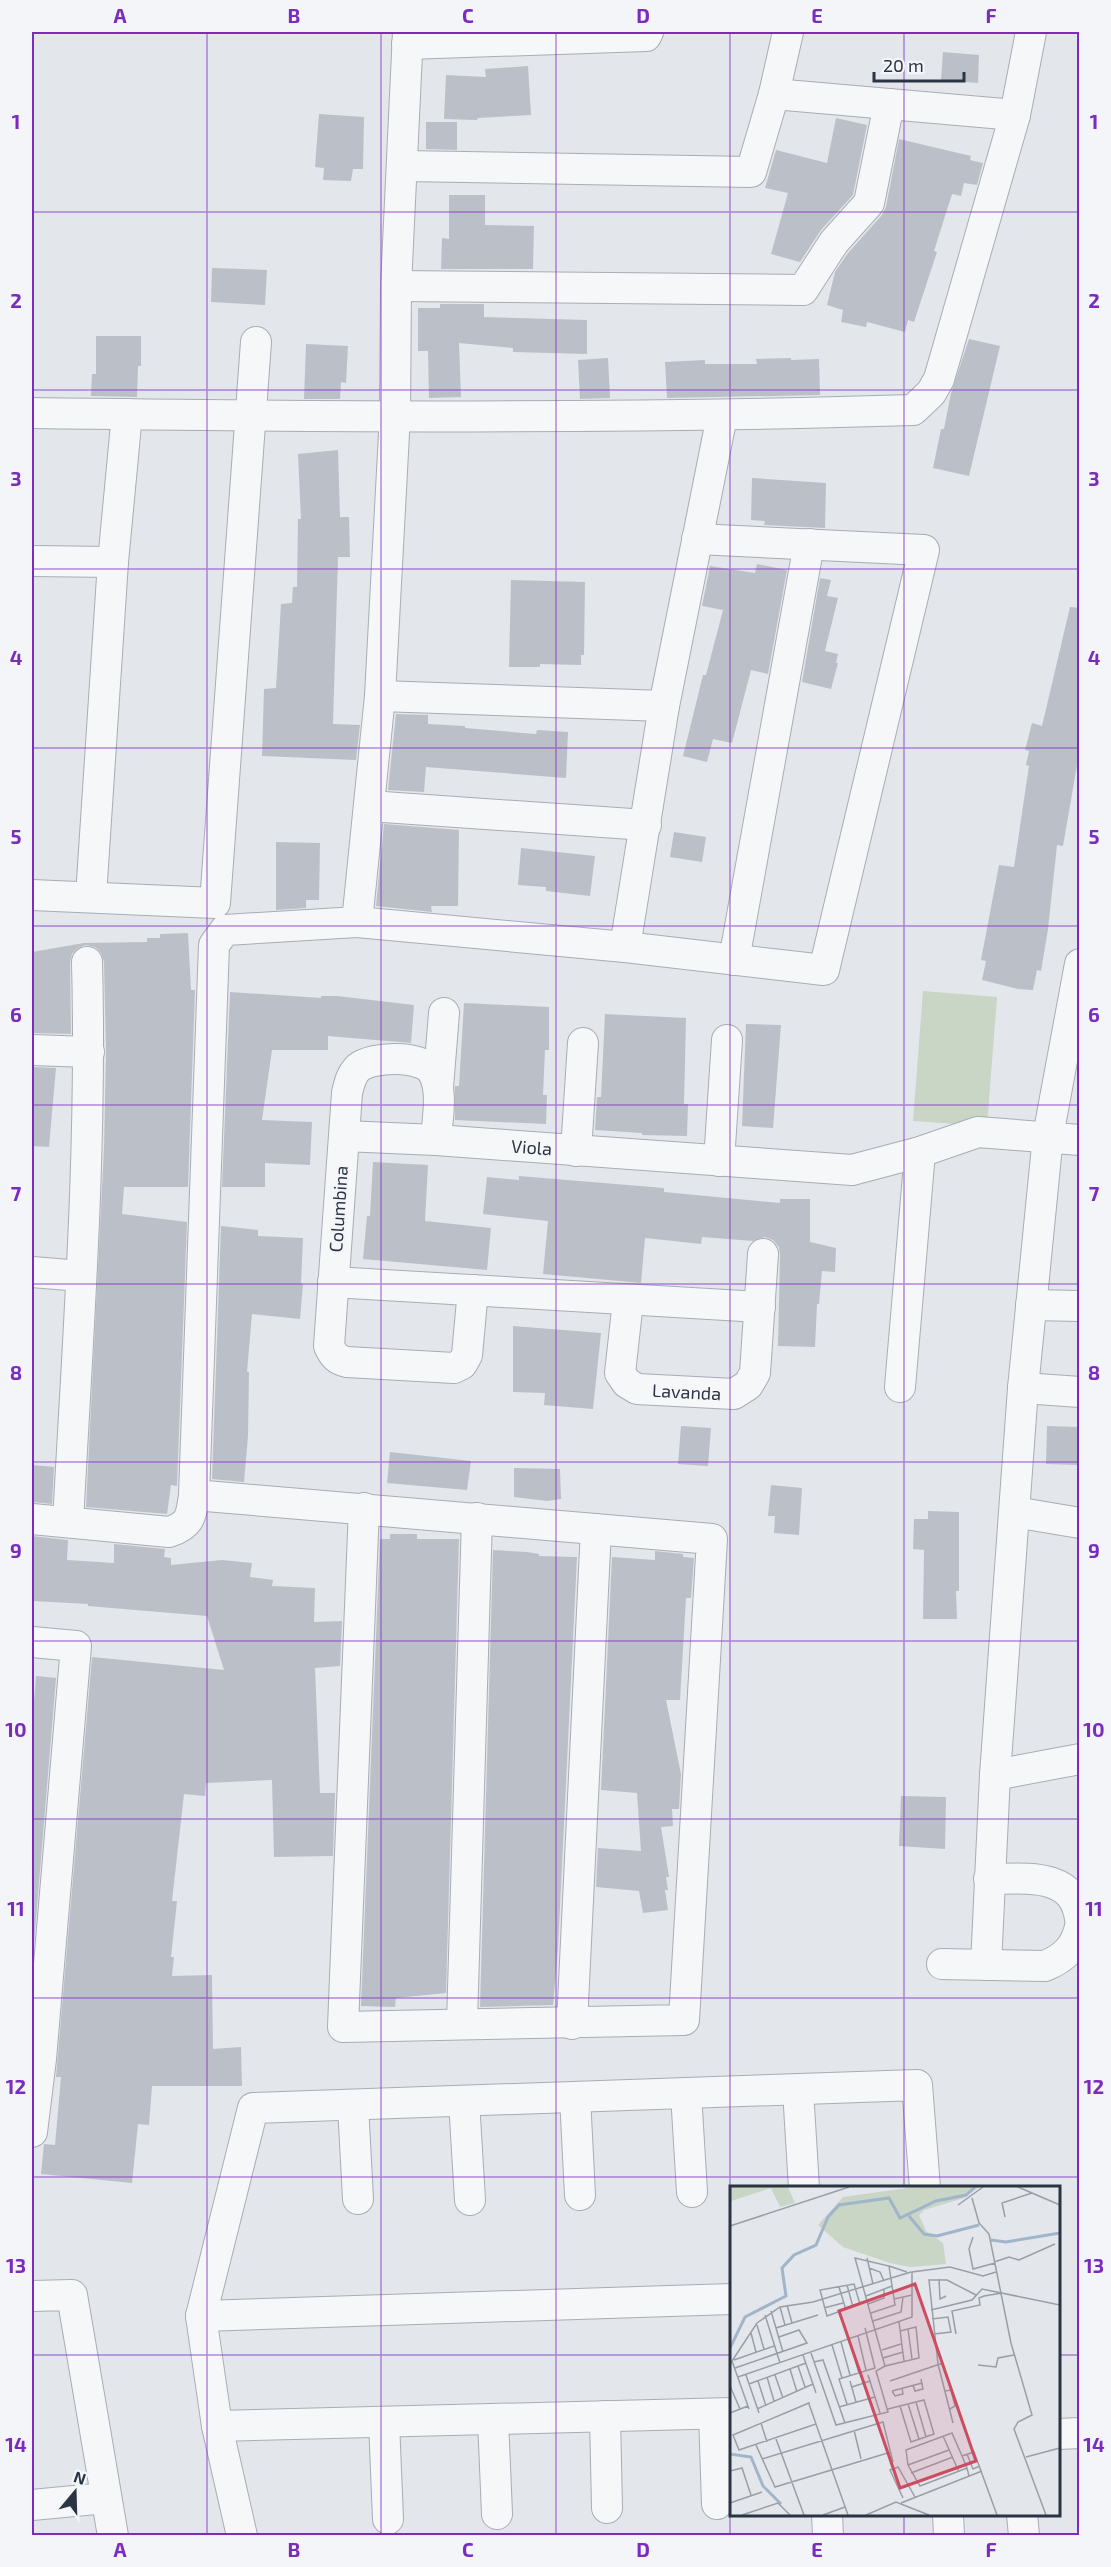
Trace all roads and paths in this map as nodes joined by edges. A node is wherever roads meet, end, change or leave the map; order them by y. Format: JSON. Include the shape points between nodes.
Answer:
{"nodes":[{"id":1,"x":648,"y":32,"type":"edge"},
{"id":2,"x":788,"y":32,"type":"edge"},
{"id":3,"x":1031,"y":32,"type":"edge"},
{"id":4,"x":408,"y":38,"type":"edge"},
{"id":5,"x":774,"y":94,"type":"junction"},
{"id":6,"x":889,"y":104,"type":"junction"},
{"id":7,"x":1015,"y":115,"type":"junction"},
{"id":8,"x":403,"y":166,"type":"junction"},
{"id":9,"x":396,"y":286,"type":"junction"},
{"id":10,"x":256,"y":342,"type":"dead end"},
{"id":11,"x":32,"y":413,"type":"edge"},
{"id":12,"x":128,"y":414,"type":"junction"},
{"id":13,"x":395,"y":415,"type":"junction"},
{"id":14,"x":251,"y":416,"type":"junction"},
{"id":15,"x":722,"y":416,"type":"junction"},
{"id":16,"x":697,"y":539,"type":"junction"},
{"id":17,"x":809,"y":544,"type":"junction"},
{"id":18,"x":32,"y":561,"type":"edge"},
{"id":19,"x":113,"y":562,"type":"junction"},
{"id":20,"x":380,"y":696,"type":"junction"},
{"id":21,"x":664,"y":706,"type":"junction"},
{"id":22,"x":369,"y":806,"type":"junction"},
{"id":23,"x":646,"y":825,"type":"junction"},
{"id":24,"x":32,"y":894,"type":"edge"},
{"id":25,"x":91,"y":896,"type":"junction"},
{"id":26,"x":357,"y":922,"type":"junction"},
{"id":27,"x":625,"y":947,"type":"junction"},
{"id":28,"x":734,"y":960,"type":"junction"},
{"id":29,"x":87,"y":962,"type":"dead end"},
{"id":30,"x":1080,"y":964,"type":"edge"},
{"id":31,"x":1076,"y":999,"type":"edge"},
{"id":32,"x":444,"y":1013,"type":"dead end"},
{"id":33,"x":727,"y":1040,"type":"dead end"},
{"id":34,"x":583,"y":1043,"type":"dead end"},
{"id":35,"x":32,"y":1050,"type":"edge"},
{"id":36,"x":89,"y":1052,"type":"junction"},
{"id":37,"x":438,"y":1087,"type":"junction"},
{"id":38,"x":344,"y":1136,"type":"junction"},
{"id":39,"x":1048,"y":1136,"type":"junction"},
{"id":40,"x":436,"y":1140,"type":"junction"},
{"id":41,"x":1080,"y":1140,"type":"edge"},
{"id":42,"x":576,"y":1151,"type":"junction"},
{"id":43,"x":920,"y":1152,"type":"junction"},
{"id":44,"x":719,"y":1161,"type":"junction"},
{"id":45,"x":763,"y":1254,"type":"dead end"},
{"id":46,"x":32,"y":1272,"type":"edge"},
{"id":47,"x":81,"y":1276,"type":"junction"},
{"id":48,"x":333,"y":1282,"type":"junction"},
{"id":49,"x":473,"y":1290,"type":"junction"},
{"id":50,"x":628,"y":1301,"type":"junction"},
{"id":51,"x":1031,"y":1305,"type":"junction"},
{"id":52,"x":1080,"y":1306,"type":"edge"},
{"id":53,"x":760,"y":1307,"type":"junction"},
{"id":54,"x":900,"y":1387,"type":"dead end"},
{"id":55,"x":1023,"y":1388,"type":"junction"},
{"id":56,"x":1080,"y":1392,"type":"edge"},
{"id":57,"x":194,"y":1495,"type":"junction"},
{"id":58,"x":364,"y":1508,"type":"junction"},
{"id":59,"x":1015,"y":1512,"type":"junction"},
{"id":60,"x":477,"y":1518,"type":"junction"},
{"id":61,"x":32,"y":1519,"type":"edge"},
{"id":62,"x":68,"y":1522,"type":"junction"},
{"id":63,"x":1080,"y":1523,"type":"edge"},
{"id":64,"x":596,"y":1529,"type":"junction"},
{"id":65,"x":32,"y":1642,"type":"edge"},
{"id":66,"x":1080,"y":1759,"type":"edge"},
{"id":67,"x":995,"y":1775,"type":"junction"},
{"id":68,"x":989,"y":1879,"type":"junction"},
{"id":69,"x":1080,"y":1919,"type":"edge"},
{"id":70,"x":1080,"y":1927,"type":"edge"},
{"id":71,"x":942,"y":1964,"type":"dead end"},
{"id":72,"x":986,"y":1965,"type":"junction"},
{"id":73,"x":462,"y":2023,"type":"junction"},
{"id":74,"x":572,"y":2024,"type":"junction"},
{"id":75,"x":36,"y":2058,"type":"edge"},
{"id":76,"x":798,"y":2090,"type":"junction"},
{"id":77,"x":686,"y":2093,"type":"junction"},
{"id":78,"x":575,"y":2097,"type":"junction"},
{"id":79,"x":464,"y":2101,"type":"junction"},
{"id":80,"x":353,"y":2105,"type":"junction"},
{"id":81,"x":32,"y":2132,"type":"edge"},
{"id":82,"x":804,"y":2186,"type":"edge"},
{"id":83,"x":925,"y":2186,"type":"edge"},
{"id":84,"x":692,"y":2192,"type":"dead end"},
{"id":85,"x":580,"y":2195,"type":"dead end"},
{"id":86,"x":358,"y":2199,"type":"dead end"},
{"id":87,"x":470,"y":2200,"type":"dead end"},
{"id":88,"x":32,"y":2296,"type":"edge"},
{"id":89,"x":730,"y":2299,"type":"edge"},
{"id":90,"x":201,"y":2316,"type":"junction"},
{"id":91,"x":723,"y":2414,"type":"edge"},
{"id":92,"x":604,"y":2416,"type":"junction"},
{"id":93,"x":493,"y":2419,"type":"junction"},
{"id":94,"x":384,"y":2422,"type":"junction"},
{"id":95,"x":217,"y":2426,"type":"junction"},
{"id":96,"x":1080,"y":2433,"type":"edge"},
{"id":97,"x":1060,"y":2434,"type":"edge"},
{"id":98,"x":106,"y":2498,"type":"junction"},
{"id":99,"x":717,"y":2504,"type":"dead end"},
{"id":100,"x":32,"y":2505,"type":"edge"},
{"id":101,"x":607,"y":2508,"type":"dead end"},
{"id":102,"x":497,"y":2514,"type":"dead end"},
{"id":103,"x":827,"y":2516,"type":"edge"},
{"id":104,"x":948,"y":2516,"type":"edge"},
{"id":105,"x":1022,"y":2516,"type":"edge"},
{"id":106,"x":388,"y":2519,"type":"dead end"},
{"id":107,"x":113,"y":2535,"type":"edge"},
{"id":108,"x":242,"y":2535,"type":"edge"},
{"id":109,"x":828,"y":2535,"type":"edge"},
{"id":110,"x":949,"y":2535,"type":"edge"},
{"id":111,"x":1024,"y":2535,"type":"edge"}],
"edges":[{"from":1,"to":4,"type":"street","via":[[646,36]]},
{"from":2,"to":5,"type":"street"},
{"from":3,"to":7,"type":"street"},
{"from":4,"to":8,"type":"street"},
{"from":5,"to":6,"type":"street"},
{"from":5,"to":8,"type":"street","via":[[751,172]]},
{"from":6,"to":7,"type":"street"},
{"from":6,"to":9,"type":"street","via":[[868,203],[834,242],[803,290]]},
{"from":7,"to":15,"type":"street","via":[[939,380],[921,403],[913,410]]},
{"from":8,"to":9,"type":"street"},
{"from":9,"to":13,"type":"street"},
{"from":10,"to":14,"type":"street"},
{"from":11,"to":12,"type":"street"},
{"from":12,"to":14,"type":"street"},
{"from":12,"to":19,"type":"street"},
{"from":13,"to":14,"type":"street"},
{"from":13,"to":15,"type":"street"},
{"from":13,"to":20,"type":"street"},
{"from":14,"to":25,"type":"street","via":[[215,903]]},
{"from":15,"to":16,"type":"street"},
{"from":16,"to":17,"type":"street"},
{"from":16,"to":21,"type":"street"},
{"from":17,"to":28,"type":"street"},
{"from":17,"to":28,"type":"street","via":[[924,550],[824,970]]},
{"from":18,"to":19,"type":"street"},
{"from":19,"to":25,"type":"street"},
{"from":20,"to":21,"type":"street"},
{"from":20,"to":22,"type":"street"},
{"from":21,"to":23,"type":"street"},
{"from":22,"to":23,"type":"street"},
{"from":22,"to":26,"type":"street"},
{"from":23,"to":27,"type":"street"},
{"from":24,"to":25,"type":"street"},
{"from":26,"to":27,"type":"street"},
{"from":26,"to":57,"type":"street","via":[[225,930],[214,945]]},
{"from":27,"to":28,"type":"street"},
{"from":29,"to":36,"type":"street"},
{"from":30,"to":31,"type":"street"},
{"from":31,"to":39,"type":"street"},
{"from":32,"to":37,"type":"street"},
{"from":33,"to":44,"type":"street"},
{"from":34,"to":42,"type":"street"},
{"from":35,"to":36,"type":"street"},
{"from":36,"to":47,"type":"street"},
{"from":37,"to":38,"type":"street","name":"Columbina","via":[[432,1071],[421,1062],[373,1060],[359,1067],[351,1077],[347,1093]]},
{"from":37,"to":40,"type":"street"},
{"from":38,"to":40,"type":"street","name":"Viola"},
{"from":38,"to":48,"type":"street","name":"Columbina"},
{"from":39,"to":41,"type":"street","name":"Viola"},
{"from":39,"to":43,"type":"street","name":"Viola","via":[[978,1132]]},
{"from":39,"to":51,"type":"street"},
{"from":40,"to":42,"type":"street","name":"Viola"},
{"from":42,"to":44,"type":"street","name":"Viola"},
{"from":43,"to":44,"type":"street","name":"Viola","via":[[852,1170]]},
{"from":43,"to":54,"type":"street"},
{"from":45,"to":53,"type":"street","name":"Lavanda"},
{"from":46,"to":47,"type":"street"},
{"from":47,"to":62,"type":"street"},
{"from":48,"to":49,"type":"street"},
{"from":48,"to":49,"type":"street","name":"Columbina","via":[[329,1346],[339,1360],[347,1362],[454,1368],[462,1364],[467,1355]]},
{"from":49,"to":50,"type":"street"},
{"from":50,"to":53,"type":"street"},
{"from":50,"to":53,"type":"street","name":"Lavanda","via":[[620,1373],[627,1383],[637,1389],[734,1394],[748,1385],[755,1373]]},
{"from":51,"to":52,"type":"street"},
{"from":51,"to":55,"type":"street"},
{"from":55,"to":56,"type":"street"},
{"from":55,"to":59,"type":"street"},
{"from":57,"to":58,"type":"street"},
{"from":57,"to":62,"type":"street","via":[[191,1516],[183,1528],[169,1532]]},
{"from":58,"to":60,"type":"street"},
{"from":58,"to":73,"type":"street","via":[[343,2027]]},
{"from":59,"to":63,"type":"street"},
{"from":59,"to":67,"type":"street"},
{"from":60,"to":64,"type":"street"},
{"from":60,"to":73,"type":"street"},
{"from":61,"to":62,"type":"street"},
{"from":64,"to":74,"type":"street"},
{"from":64,"to":74,"type":"street","via":[[712,1539],[684,2020]]},
{"from":65,"to":75,"type":"street","via":[[76,1646]]},
{"from":66,"to":67,"type":"street"},
{"from":67,"to":68,"type":"street"},
{"from":68,"to":69,"type":"street","via":[[1051,1881],[1073,1898]]},
{"from":68,"to":72,"type":"street"},
{"from":70,"to":72,"type":"street","via":[[1070,1950],[1045,1966]]},
{"from":71,"to":72,"type":"street"},
{"from":73,"to":74,"type":"street"},
{"from":75,"to":81,"type":"street"},
{"from":76,"to":77,"type":"street"},
{"from":76,"to":82,"type":"street"},
{"from":76,"to":83,"type":"street","via":[[917,2085]]},
{"from":77,"to":78,"type":"street"},
{"from":77,"to":84,"type":"street"},
{"from":78,"to":79,"type":"street"},
{"from":78,"to":85,"type":"street"},
{"from":79,"to":80,"type":"street"},
{"from":79,"to":87,"type":"street"},
{"from":80,"to":86,"type":"street"},
{"from":80,"to":90,"type":"street","via":[[254,2108]]},
{"from":88,"to":98,"type":"street","via":[[72,2295]]},
{"from":89,"to":90,"type":"street"},
{"from":90,"to":95,"type":"street"},
{"from":91,"to":92,"type":"street"},
{"from":91,"to":99,"type":"street"},
{"from":92,"to":93,"type":"street"},
{"from":92,"to":101,"type":"street"},
{"from":93,"to":94,"type":"street"},
{"from":93,"to":102,"type":"street"},
{"from":94,"to":95,"type":"street"},
{"from":94,"to":106,"type":"street"},
{"from":95,"to":108,"type":"street"},
{"from":96,"to":97,"type":"street"},
{"from":98,"to":100,"type":"street"},
{"from":98,"to":107,"type":"street"},
{"from":103,"to":109,"type":"street"},
{"from":104,"to":110,"type":"street"},
{"from":105,"to":111,"type":"street"}]}
